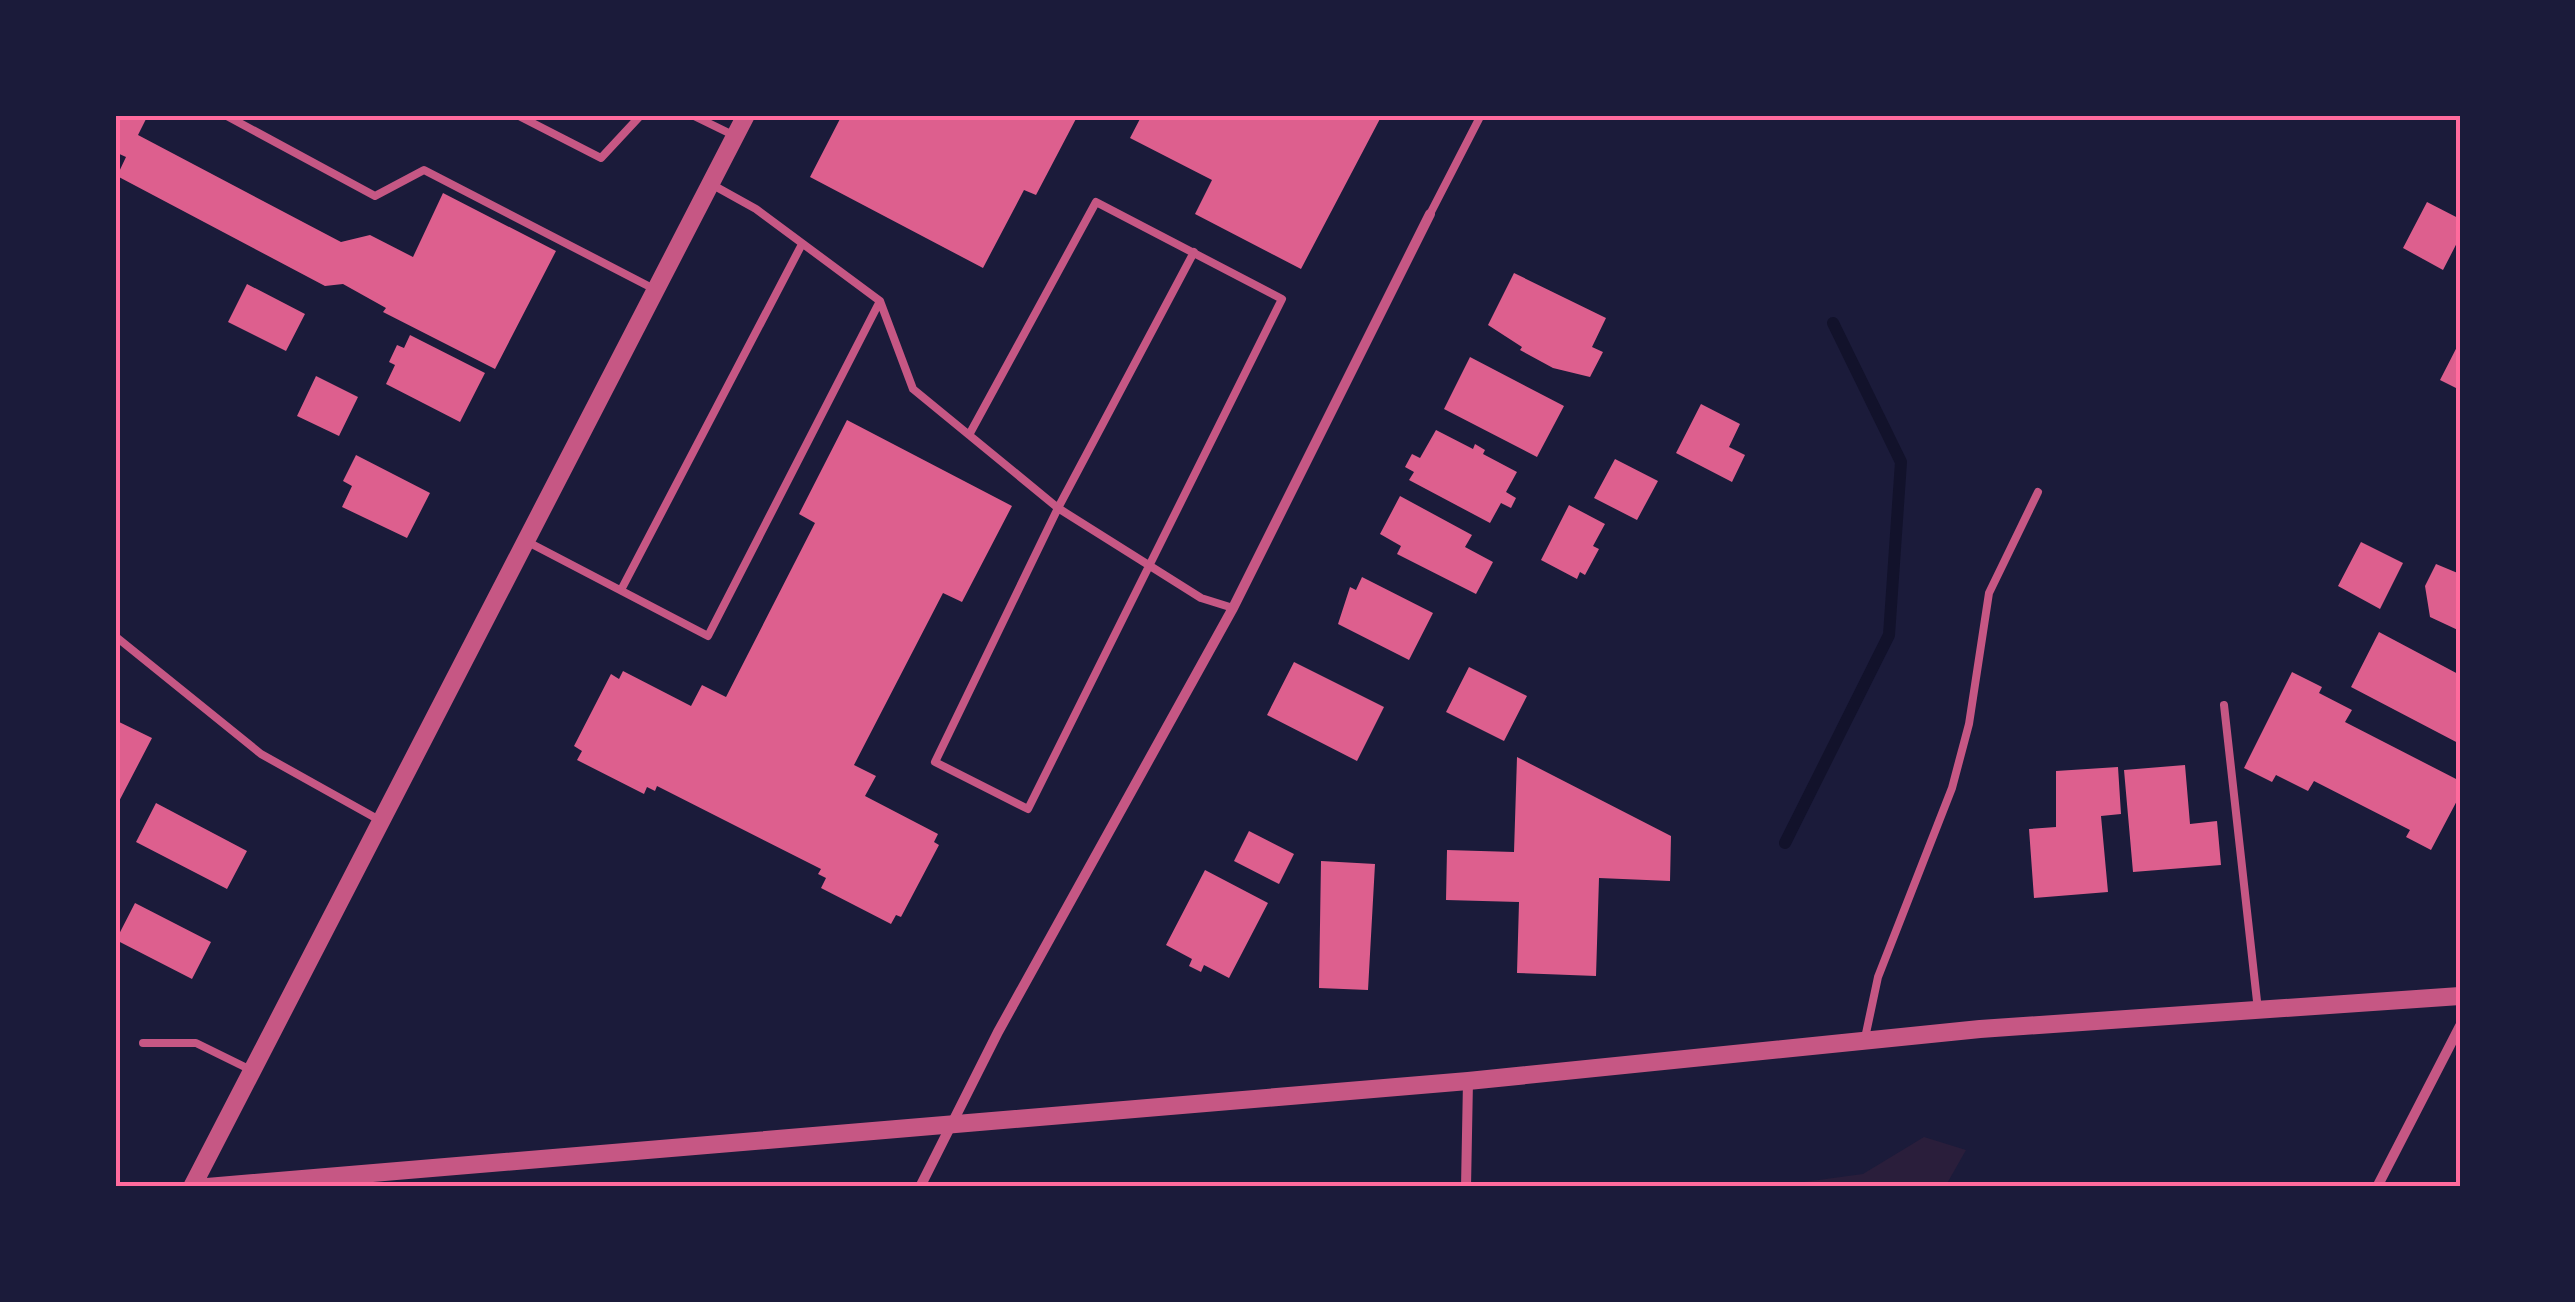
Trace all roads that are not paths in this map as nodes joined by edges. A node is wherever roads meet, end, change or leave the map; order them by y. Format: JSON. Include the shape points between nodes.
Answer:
{"nodes":[{"id":1,"x":225,"y":115,"type":"edge"},
{"id":2,"x":517,"y":115,"type":"edge"},
{"id":3,"x":641,"y":115,"type":"edge"},
{"id":4,"x":692,"y":115,"type":"edge"},
{"id":5,"x":746,"y":115,"type":"edge"},
{"id":6,"x":1482,"y":115,"type":"edge"},
{"id":7,"x":736,"y":136,"type":"junction"},
{"id":8,"x":711,"y":184,"type":"junction"},
{"id":9,"x":1430,"y":214,"type":"joint"},
{"id":10,"x":801,"y":246,"type":"junction"},
{"id":11,"x":1194,"y":252,"type":"junction"},
{"id":12,"x":656,"y":290,"type":"junction"},
{"id":13,"x":880,"y":301,"type":"junction"},
{"id":14,"x":969,"y":435,"type":"junction"},
{"id":15,"x":2038,"y":492,"type":"dead end"},
{"id":16,"x":1058,"y":508,"type":"junction"},
{"id":17,"x":526,"y":540,"type":"junction"},
{"id":18,"x":1149,"y":566,"type":"junction"},
{"id":19,"x":620,"y":590,"type":"junction"},
{"id":20,"x":1233,"y":608,"type":"junction"},
{"id":21,"x":115,"y":636,"type":"edge"},
{"id":22,"x":2224,"y":705,"type":"dead end"},
{"id":23,"x":382,"y":821,"type":"junction"},
{"id":24,"x":2460,"y":996,"type":"edge"},
{"id":25,"x":2258,"y":1010,"type":"junction"},
{"id":26,"x":2460,"y":1026,"type":"edge"},
{"id":27,"x":1865,"y":1040,"type":"junction"},
{"id":28,"x":143,"y":1043,"type":"dead end"},
{"id":29,"x":252,"y":1071,"type":"junction"},
{"id":30,"x":1468,"y":1081,"type":"junction"},
{"id":31,"x":954,"y":1122,"type":"junction"},
{"id":32,"x":192,"y":1187,"type":"edge"},
{"id":33,"x":207,"y":1187,"type":"edge"},
{"id":34,"x":920,"y":1187,"type":"edge"},
{"id":35,"x":1466,"y":1187,"type":"edge"},
{"id":36,"x":2377,"y":1187,"type":"edge"}],
"edges":[{"from":1,"to":12,"type":"lane","via":[[375,196],[424,170]]},
{"from":2,"to":3,"type":"lane","via":[[601,158]]},
{"from":4,"to":7,"type":"lane"},
{"from":5,"to":7,"type":"street"},
{"from":6,"to":9,"type":"lane"},
{"from":7,"to":8,"type":"street"},
{"from":8,"to":10,"type":"lane"},
{"from":8,"to":12,"type":"street"},
{"from":9,"to":20,"type":"street"},
{"from":10,"to":13,"type":"lane"},
{"from":10,"to":19,"type":"lane"},
{"from":11,"to":14,"type":"lane","via":[[1096,202]]},
{"from":11,"to":16,"type":"lane"},
{"from":11,"to":18,"type":"lane","via":[[1282,299]]},
{"from":12,"to":17,"type":"street"},
{"from":13,"to":14,"type":"lane","via":[[913,388]]},
{"from":13,"to":19,"type":"lane","via":[[708,636]]},
{"from":14,"to":16,"type":"lane"},
{"from":15,"to":27,"type":"lane","via":[[1989,593],[1952,788],[1878,976]]},
{"from":16,"to":18,"type":"lane"},
{"from":16,"to":18,"type":"lane","via":[[936,762],[1028,809]]},
{"from":17,"to":19,"type":"lane"},
{"from":17,"to":23,"type":"street"},
{"from":18,"to":20,"type":"lane","via":[[1201,598]]},
{"from":20,"to":31,"type":"street"},
{"from":21,"to":23,"type":"lane","via":[[260,754]]},
{"from":22,"to":25,"type":"lane"},
{"from":23,"to":29,"type":"street"},
{"from":24,"to":25,"type":"street"},
{"from":25,"to":27,"type":"street"},
{"from":26,"to":36,"type":"street"},
{"from":27,"to":30,"type":"street"},
{"from":28,"to":29,"type":"lane","via":[[196,1043]]},
{"from":29,"to":32,"type":"street"},
{"from":30,"to":31,"type":"street"},
{"from":30,"to":35,"type":"street"},
{"from":31,"to":33,"type":"street"},
{"from":31,"to":34,"type":"street"}]}
